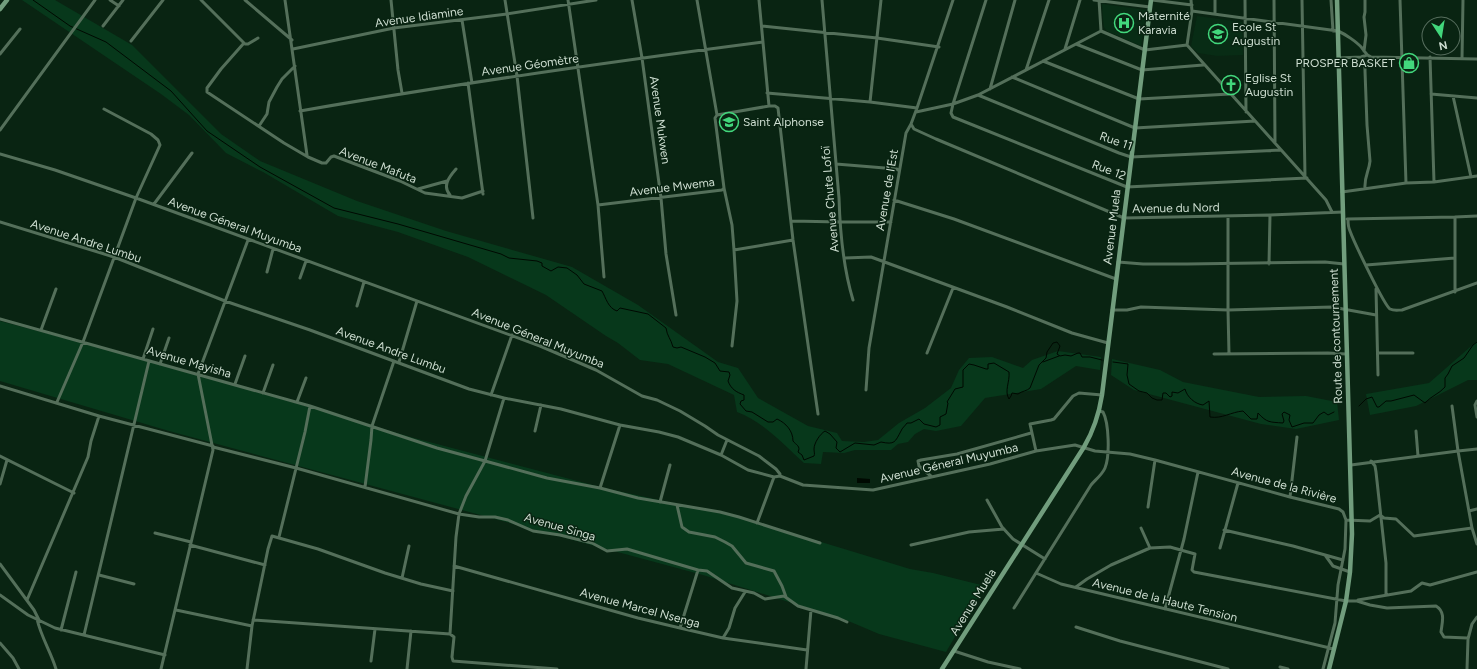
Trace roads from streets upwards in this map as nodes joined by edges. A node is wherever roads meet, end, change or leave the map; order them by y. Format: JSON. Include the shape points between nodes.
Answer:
{"nodes":[{"id":1,"x":7,"y":0,"type":"edge"},
{"id":2,"x":95,"y":0,"type":"edge"},
{"id":3,"x":110,"y":0,"type":"edge"},
{"id":4,"x":123,"y":0,"type":"edge"},
{"id":5,"x":163,"y":0,"type":"edge"},
{"id":6,"x":201,"y":0,"type":"edge"},
{"id":7,"x":245,"y":0,"type":"edge"},
{"id":8,"x":285,"y":0,"type":"edge"},
{"id":9,"x":391,"y":0,"type":"edge"},
{"id":10,"x":505,"y":0,"type":"edge"},
{"id":11,"x":568,"y":0,"type":"edge"},
{"id":12,"x":596,"y":0,"type":"edge"},
{"id":13,"x":632,"y":0,"type":"edge"},
{"id":14,"x":697,"y":0,"type":"edge"},
{"id":15,"x":759,"y":0,"type":"edge"},
{"id":16,"x":822,"y":0,"type":"edge"},
{"id":17,"x":881,"y":0,"type":"edge"},
{"id":18,"x":954,"y":0,"type":"edge"},
{"id":19,"x":986,"y":0,"type":"edge"},
{"id":20,"x":1015,"y":0,"type":"edge"},
{"id":21,"x":1049,"y":0,"type":"edge"},
{"id":22,"x":1080,"y":0,"type":"edge"},
{"id":23,"x":1094,"y":0,"type":"edge"},
{"id":24,"x":1099,"y":0,"type":"edge"},
{"id":25,"x":1151,"y":0,"type":"edge"},
{"id":26,"x":1191,"y":0,"type":"edge"},
{"id":27,"x":1215,"y":0,"type":"edge"},
{"id":28,"x":1245,"y":0,"type":"edge"},
{"id":29,"x":1274,"y":0,"type":"edge"},
{"id":30,"x":1302,"y":0,"type":"edge"},
{"id":31,"x":1331,"y":0,"type":"edge"},
{"id":32,"x":1337,"y":0,"type":"edge"},
{"id":33,"x":1365,"y":0,"type":"edge"},
{"id":34,"x":1400,"y":0,"type":"edge"},
{"id":35,"x":1463,"y":0,"type":"edge"},
{"id":36,"x":569,"y":5,"type":"junction"},
{"id":37,"x":1192,"y":5,"type":"junction"},
{"id":38,"x":119,"y":6,"type":"junction"},
{"id":39,"x":1151,"y":7,"type":"junction"},
{"id":40,"x":0,"y":9,"type":"edge"},
{"id":41,"x":1192,"y":11,"type":"junction"},
{"id":42,"x":507,"y":14,"type":"junction"},
{"id":43,"x":1215,"y":14,"type":"junction"},
{"id":44,"x":1246,"y":19,"type":"junction"},
{"id":45,"x":462,"y":20,"type":"junction"},
{"id":46,"x":1274,"y":22,"type":"junction"},
{"id":47,"x":103,"y":26,"type":"dead end"},
{"id":48,"x":762,"y":26,"type":"junction"},
{"id":49,"x":1303,"y":26,"type":"junction"},
{"id":50,"x":394,"y":28,"type":"junction"},
{"id":51,"x":20,"y":29,"type":"dead end"},
{"id":52,"x":1101,"y":31,"type":"junction"},
{"id":53,"x":1335,"y":31,"type":"junction"},
{"id":54,"x":825,"y":32,"type":"junction"},
{"id":55,"x":258,"y":38,"type":"dead end"},
{"id":56,"x":877,"y":38,"type":"junction"},
{"id":57,"x":292,"y":40,"type":"junction"},
{"id":58,"x":131,"y":41,"type":"dead end"},
{"id":59,"x":763,"y":42,"type":"junction"},
{"id":60,"x":244,"y":43,"type":"junction"},
{"id":61,"x":1076,"y":44,"type":"junction"},
{"id":62,"x":1187,"y":46,"type":"junction"},
{"id":63,"x":939,"y":47,"type":"junction"},
{"id":64,"x":293,"y":49,"type":"junction"},
{"id":65,"x":1065,"y":49,"type":"junction"},
{"id":66,"x":705,"y":50,"type":"junction"},
{"id":67,"x":1145,"y":50,"type":"junction"},
{"id":68,"x":1364,"y":52,"type":"junction"},
{"id":69,"x":0,"y":54,"type":"edge"},
{"id":70,"x":1369,"y":56,"type":"junction"},
{"id":71,"x":1401,"y":56,"type":"junction"},
{"id":72,"x":1430,"y":57,"type":"junction"},
{"id":73,"x":642,"y":58,"type":"junction"},
{"id":74,"x":1338,"y":58,"type":"junction"},
{"id":75,"x":1462,"y":58,"type":"junction"},
{"id":76,"x":1477,"y":59,"type":"edge"},
{"id":77,"x":1042,"y":61,"type":"junction"},
{"id":78,"x":1203,"y":65,"type":"junction"},
{"id":79,"x":295,"y":66,"type":"junction"},
{"id":80,"x":579,"y":67,"type":"junction"},
{"id":81,"x":1026,"y":70,"type":"junction"},
{"id":82,"x":1142,"y":70,"type":"junction"},
{"id":83,"x":516,"y":76,"type":"junction"},
{"id":84,"x":1012,"y":77,"type":"junction"},
{"id":85,"x":470,"y":83,"type":"junction"},
{"id":86,"x":990,"y":89,"type":"junction"},
{"id":87,"x":402,"y":93,"type":"junction"},
{"id":88,"x":767,"y":93,"type":"junction"},
{"id":89,"x":1230,"y":94,"type":"junction"},
{"id":90,"x":1431,"y":94,"type":"junction"},
{"id":91,"x":978,"y":95,"type":"junction"},
{"id":92,"x":1453,"y":96,"type":"junction"},
{"id":93,"x":1477,"y":98,"type":"edge"},
{"id":94,"x":829,"y":99,"type":"junction"},
{"id":95,"x":1139,"y":99,"type":"junction"},
{"id":96,"x":870,"y":102,"type":"junction"},
{"id":97,"x":953,"y":104,"type":"junction"},
{"id":98,"x":769,"y":106,"type":"junction"},
{"id":99,"x":104,"y":109,"type":"dead end"},
{"id":100,"x":916,"y":110,"type":"junction"},
{"id":101,"x":300,"y":111,"type":"junction"},
{"id":102,"x":1246,"y":112,"type":"junction"},
{"id":103,"x":717,"y":115,"type":"junction"},
{"id":104,"x":1255,"y":121,"type":"junction"},
{"id":105,"x":911,"y":124,"type":"junction"},
{"id":106,"x":259,"y":126,"type":"junction"},
{"id":107,"x":1135,"y":128,"type":"junction"},
{"id":108,"x":0,"y":130,"type":"edge"},
{"id":109,"x":1275,"y":143,"type":"junction"},
{"id":110,"x":1282,"y":150,"type":"junction"},
{"id":111,"x":192,"y":153,"type":"dead end"},
{"id":112,"x":0,"y":154,"type":"edge"},
{"id":113,"x":307,"y":155,"type":"junction"},
{"id":114,"x":1131,"y":157,"type":"junction"},
{"id":115,"x":836,"y":164,"type":"junction"},
{"id":116,"x":456,"y":169,"type":"dead end"},
{"id":117,"x":898,"y":170,"type":"junction"},
{"id":118,"x":1477,"y":176,"type":"edge"},
{"id":119,"x":1306,"y":177,"type":"junction"},
{"id":120,"x":1471,"y":177,"type":"junction"},
{"id":121,"x":447,"y":181,"type":"junction"},
{"id":122,"x":1434,"y":182,"type":"junction"},
{"id":123,"x":1406,"y":183,"type":"junction"},
{"id":124,"x":1127,"y":187,"type":"junction"},
{"id":125,"x":724,"y":188,"type":"junction"},
{"id":126,"x":418,"y":189,"type":"junction"},
{"id":127,"x":1365,"y":189,"type":"junction"},
{"id":128,"x":1342,"y":192,"type":"junction"},
{"id":129,"x":451,"y":196,"type":"junction"},
{"id":130,"x":136,"y":198,"type":"junction"},
{"id":131,"x":662,"y":198,"type":"junction"},
{"id":132,"x":894,"y":200,"type":"junction"},
{"id":133,"x":154,"y":204,"type":"junction"},
{"id":134,"x":598,"y":205,"type":"junction"},
{"id":135,"x":1332,"y":212,"type":"junction"},
{"id":136,"x":1343,"y":212,"type":"junction"},
{"id":137,"x":1270,"y":215,"type":"junction"},
{"id":138,"x":1228,"y":216,"type":"junction"},
{"id":139,"x":1477,"y":216,"type":"edge"},
{"id":140,"x":1455,"y":217,"type":"junction"},
{"id":141,"x":533,"y":218,"type":"dead end"},
{"id":142,"x":1124,"y":218,"type":"junction"},
{"id":143,"x":1346,"y":219,"type":"junction"},
{"id":144,"x":792,"y":221,"type":"junction"},
{"id":145,"x":0,"y":222,"type":"edge"},
{"id":146,"x":840,"y":222,"type":"junction"},
{"id":147,"x":891,"y":222,"type":"junction"},
{"id":148,"x":248,"y":240,"type":"junction"},
{"id":149,"x":794,"y":240,"type":"junction"},
{"id":150,"x":273,"y":249,"type":"junction"},
{"id":151,"x":734,"y":250,"type":"junction"},
{"id":152,"x":114,"y":257,"type":"junction"},
{"id":153,"x":845,"y":258,"type":"junction"},
{"id":154,"x":1455,"y":258,"type":"junction"},
{"id":155,"x":306,"y":261,"type":"junction"},
{"id":156,"x":883,"y":262,"type":"junction"},
{"id":157,"x":1118,"y":262,"type":"junction"},
{"id":158,"x":1228,"y":264,"type":"junction"},
{"id":159,"x":1269,"y":264,"type":"junction"},
{"id":160,"x":1344,"y":264,"type":"junction"},
{"id":161,"x":1366,"y":265,"type":"junction"},
{"id":162,"x":267,"y":272,"type":"dead end"},
{"id":163,"x":604,"y":277,"type":"dead end"},
{"id":164,"x":300,"y":278,"type":"dead end"},
{"id":165,"x":1116,"y":279,"type":"junction"},
{"id":166,"x":364,"y":282,"type":"junction"},
{"id":167,"x":1477,"y":283,"type":"edge"},
{"id":168,"x":1376,"y":287,"type":"junction"},
{"id":169,"x":953,"y":288,"type":"junction"},
{"id":170,"x":56,"y":289,"type":"dead end"},
{"id":171,"x":1455,"y":292,"type":"junction"},
{"id":172,"x":853,"y":300,"type":"dead end"},
{"id":173,"x":226,"y":301,"type":"junction"},
{"id":174,"x":417,"y":301,"type":"junction"},
{"id":175,"x":357,"y":306,"type":"dead end"},
{"id":176,"x":1112,"y":310,"type":"junction"},
{"id":177,"x":1228,"y":310,"type":"junction"},
{"id":178,"x":1345,"y":310,"type":"junction"},
{"id":179,"x":676,"y":315,"type":"dead end"},
{"id":180,"x":1376,"y":315,"type":"junction"},
{"id":181,"x":0,"y":319,"type":"edge"},
{"id":182,"x":153,"y":329,"type":"dead end"},
{"id":183,"x":41,"y":330,"type":"junction"},
{"id":184,"x":512,"y":335,"type":"junction"},
{"id":185,"x":169,"y":338,"type":"dead end"},
{"id":186,"x":83,"y":342,"type":"junction"},
{"id":187,"x":1108,"y":343,"type":"junction"},
{"id":188,"x":732,"y":346,"type":"dead end"},
{"id":189,"x":927,"y":353,"type":"dead end"},
{"id":190,"x":1378,"y":353,"type":"junction"},
{"id":191,"x":1413,"y":353,"type":"dead end"},
{"id":192,"x":1214,"y":354,"type":"dead end"},
{"id":193,"x":1229,"y":354,"type":"junction"},
{"id":194,"x":1346,"y":354,"type":"junction"},
{"id":195,"x":245,"y":356,"type":"dead end"},
{"id":196,"x":143,"y":359,"type":"junction"},
{"id":197,"x":394,"y":360,"type":"junction"},
{"id":198,"x":149,"y":361,"type":"junction"},
{"id":199,"x":399,"y":362,"type":"junction"},
{"id":200,"x":160,"y":364,"type":"junction"},
{"id":201,"x":273,"y":365,"type":"dead end"},
{"id":202,"x":198,"y":374,"type":"junction"},
{"id":203,"x":1378,"y":375,"type":"dead end"},
{"id":204,"x":306,"y":378,"type":"dead end"},
{"id":205,"x":235,"y":384,"type":"junction"},
{"id":206,"x":0,"y":386,"type":"edge"},
{"id":207,"x":866,"y":390,"type":"dead end"},
{"id":208,"x":263,"y":393,"type":"junction"},
{"id":209,"x":491,"y":394,"type":"junction"},
{"id":210,"x":1102,"y":395,"type":"junction"},
{"id":211,"x":504,"y":398,"type":"junction"},
{"id":212,"x":1477,"y":401,"type":"edge"},
{"id":213,"x":57,"y":402,"type":"junction"},
{"id":214,"x":297,"y":402,"type":"junction"},
{"id":215,"x":540,"y":405,"type":"junction"},
{"id":216,"x":310,"y":406,"type":"junction"},
{"id":217,"x":1452,"y":406,"type":"dead end"},
{"id":218,"x":1099,"y":411,"type":"junction"},
{"id":219,"x":818,"y":414,"type":"dead end"},
{"id":220,"x":99,"y":416,"type":"junction"},
{"id":221,"x":1477,"y":417,"type":"edge"},
{"id":222,"x":134,"y":425,"type":"junction"},
{"id":223,"x":620,"y":425,"type":"junction"},
{"id":224,"x":372,"y":426,"type":"junction"},
{"id":225,"x":535,"y":431,"type":"dead end"},
{"id":226,"x":1416,"y":431,"type":"dead end"},
{"id":227,"x":1031,"y":433,"type":"junction"},
{"id":228,"x":1297,"y":437,"type":"dead end"},
{"id":229,"x":727,"y":440,"type":"junction"},
{"id":230,"x":213,"y":446,"type":"junction"},
{"id":231,"x":1084,"y":447,"type":"junction"},
{"id":232,"x":1477,"y":449,"type":"edge"},
{"id":233,"x":1458,"y":451,"type":"junction"},
{"id":234,"x":1036,"y":452,"type":"junction"},
{"id":235,"x":1107,"y":452,"type":"junction"},
{"id":236,"x":721,"y":455,"type":"junction"},
{"id":237,"x":0,"y":456,"type":"edge"},
{"id":238,"x":1418,"y":456,"type":"junction"},
{"id":239,"x":7,"y":460,"type":"junction"},
{"id":240,"x":1155,"y":460,"type":"junction"},
{"id":241,"x":485,"y":461,"type":"junction"},
{"id":242,"x":1371,"y":461,"type":"junction"},
{"id":243,"x":670,"y":465,"type":"dead end"},
{"id":244,"x":1351,"y":465,"type":"junction"},
{"id":245,"x":296,"y":468,"type":"junction"},
{"id":246,"x":1198,"y":472,"type":"junction"},
{"id":247,"x":780,"y":476,"type":"junction"},
{"id":248,"x":774,"y":477,"type":"junction"},
{"id":249,"x":932,"y":477,"type":"junction"},
{"id":250,"x":1238,"y":482,"type":"junction"},
{"id":251,"x":0,"y":484,"type":"edge"},
{"id":252,"x":365,"y":487,"type":"junction"},
{"id":253,"x":600,"y":488,"type":"junction"},
{"id":254,"x":74,"y":493,"type":"junction"},
{"id":255,"x":1290,"y":497,"type":"junction"},
{"id":256,"x":987,"y":500,"type":"dead end"},
{"id":257,"x":660,"y":502,"type":"junction"},
{"id":258,"x":677,"y":505,"type":"junction"},
{"id":259,"x":1148,"y":507,"type":"dead end"},
{"id":260,"x":1477,"y":509,"type":"edge"},
{"id":261,"x":1469,"y":511,"type":"junction"},
{"id":262,"x":458,"y":514,"type":"junction"},
{"id":263,"x":1380,"y":516,"type":"junction"},
{"id":264,"x":1346,"y":520,"type":"junction"},
{"id":265,"x":1352,"y":521,"type":"junction"},
{"id":266,"x":757,"y":523,"type":"junction"},
{"id":267,"x":1141,"y":528,"type":"dead end"},
{"id":268,"x":1472,"y":528,"type":"junction"},
{"id":269,"x":1004,"y":529,"type":"junction"},
{"id":270,"x":1224,"y":530,"type":"junction"},
{"id":271,"x":155,"y":533,"type":"dead end"},
{"id":272,"x":279,"y":537,"type":"junction"},
{"id":273,"x":191,"y":543,"type":"junction"},
{"id":274,"x":820,"y":543,"type":"dead end"},
{"id":275,"x":1477,"y":544,"type":"edge"},
{"id":276,"x":911,"y":545,"type":"dead end"},
{"id":277,"x":1021,"y":545,"type":"junction"},
{"id":278,"x":409,"y":546,"type":"dead end"},
{"id":279,"x":1150,"y":548,"type":"junction"},
{"id":280,"x":1220,"y":548,"type":"dead end"},
{"id":281,"x":1181,"y":550,"type":"junction"},
{"id":282,"x":1326,"y":555,"type":"junction"},
{"id":283,"x":1045,"y":559,"type":"junction"},
{"id":284,"x":1343,"y":560,"type":"junction"},
{"id":285,"x":0,"y":564,"type":"edge"},
{"id":286,"x":265,"y":565,"type":"junction"},
{"id":287,"x":454,"y":566,"type":"junction"},
{"id":288,"x":1341,"y":569,"type":"junction"},
{"id":289,"x":698,"y":570,"type":"junction"},
{"id":290,"x":76,"y":572,"type":"dead end"},
{"id":291,"x":1350,"y":572,"type":"junction"},
{"id":292,"x":1477,"y":572,"type":"edge"},
{"id":293,"x":1036,"y":573,"type":"junction"},
{"id":294,"x":99,"y":575,"type":"junction"},
{"id":295,"x":402,"y":578,"type":"junction"},
{"id":296,"x":134,"y":584,"type":"dead end"},
{"id":297,"x":1076,"y":587,"type":"junction"},
{"id":298,"x":453,"y":591,"type":"junction"},
{"id":299,"x":745,"y":592,"type":"junction"},
{"id":300,"x":0,"y":595,"type":"edge"},
{"id":301,"x":1386,"y":595,"type":"junction"},
{"id":302,"x":786,"y":597,"type":"junction"},
{"id":303,"x":1338,"y":599,"type":"junction"},
{"id":304,"x":27,"y":600,"type":"junction"},
{"id":305,"x":1357,"y":600,"type":"junction"},
{"id":306,"x":1346,"y":601,"type":"junction"},
{"id":307,"x":1014,"y":608,"type":"dead end"},
{"id":308,"x":1165,"y":609,"type":"junction"},
{"id":309,"x":176,"y":610,"type":"junction"},
{"id":310,"x":811,"y":610,"type":"junction"},
{"id":311,"x":1477,"y":617,"type":"edge"},
{"id":312,"x":38,"y":620,"type":"junction"},
{"id":313,"x":254,"y":620,"type":"junction"},
{"id":314,"x":847,"y":622,"type":"dead end"},
{"id":315,"x":252,"y":626,"type":"junction"},
{"id":316,"x":1076,"y":627,"type":"dead end"},
{"id":317,"x":680,"y":628,"type":"junction"},
{"id":318,"x":375,"y":629,"type":"junction"},
{"id":319,"x":61,"y":630,"type":"junction"},
{"id":320,"x":411,"y":632,"type":"junction"},
{"id":321,"x":450,"y":634,"type":"junction"},
{"id":322,"x":84,"y":635,"type":"junction"},
{"id":323,"x":724,"y":638,"type":"junction"},
{"id":324,"x":1468,"y":639,"type":"junction"},
{"id":325,"x":0,"y":643,"type":"edge"},
{"id":326,"x":1328,"y":648,"type":"junction"},
{"id":327,"x":1334,"y":649,"type":"junction"},
{"id":328,"x":807,"y":650,"type":"junction"},
{"id":329,"x":954,"y":651,"type":"junction"},
{"id":330,"x":165,"y":655,"type":"junction"},
{"id":331,"x":371,"y":661,"type":"dead end"},
{"id":332,"x":1280,"y":667,"type":"dead end"},
{"id":333,"x":522,"y":668,"type":"edge"},
{"id":334,"x":19,"y":669,"type":"edge"},
{"id":335,"x":56,"y":669,"type":"edge"},
{"id":336,"x":161,"y":669,"type":"edge"},
{"id":337,"x":247,"y":669,"type":"edge"},
{"id":338,"x":407,"y":669,"type":"edge"},
{"id":339,"x":545,"y":669,"type":"edge"},
{"id":340,"x":557,"y":669,"type":"edge"},
{"id":341,"x":806,"y":669,"type":"edge"},
{"id":342,"x":942,"y":669,"type":"edge"},
{"id":343,"x":1020,"y":669,"type":"edge"},
{"id":344,"x":1228,"y":669,"type":"edge"},
{"id":345,"x":1288,"y":669,"type":"edge"},
{"id":346,"x":1322,"y":669,"type":"edge"},
{"id":347,"x":1329,"y":669,"type":"edge"},
{"id":348,"x":1466,"y":669,"type":"edge"}],
"edges":[{"from":1,"to":40,"type":"street"},
{"from":2,"to":108,"type":"street"},
{"from":3,"to":38,"type":"street"},
{"from":4,"to":38,"type":"street"},
{"from":5,"to":58,"type":"street"},
{"from":6,"to":60,"type":"street"},
{"from":7,"to":57,"type":"street"},
{"from":8,"to":57,"type":"street"},
{"from":9,"to":50,"type":"street"},
{"from":10,"to":42,"type":"street"},
{"from":11,"to":36,"type":"street"},
{"from":12,"to":36,"type":"street","name":"Avenue Idiamine"},
{"from":13,"to":73,"type":"street","name":"Avenue Mukwen"},
{"from":14,"to":66,"type":"street","name":"Avenue Mwema"},
{"from":15,"to":48,"type":"street"},
{"from":16,"to":54,"type":"street","name":"Avenue Chute Lofoï"},
{"from":17,"to":56,"type":"street"},
{"from":18,"to":63,"type":"street","name":"Avenue de l'Est"},
{"from":19,"to":97,"type":"street"},
{"from":20,"to":86,"type":"street"},
{"from":21,"to":81,"type":"street"},
{"from":22,"to":65,"type":"street"},
{"from":23,"to":24,"type":"street"},
{"from":24,"to":39,"type":"street"},
{"from":24,"to":52,"type":"street"},
{"from":25,"to":37,"type":"street"},
{"from":25,"to":39,"type":"street","name":"Avenue Muela"},
{"from":26,"to":37,"type":"street"},
{"from":27,"to":43,"type":"street"},
{"from":28,"to":44,"type":"street"},
{"from":29,"to":46,"type":"street"},
{"from":30,"to":49,"type":"street"},
{"from":31,"to":53,"type":"street"},
{"from":32,"to":53,"type":"street","name":"Route de contournement"},
{"from":33,"to":68,"type":"street"},
{"from":34,"to":71,"type":"street"},
{"from":35,"to":75,"type":"street"},
{"from":36,"to":42,"type":"street","name":"Avenue Idiamine"},
{"from":36,"to":80,"type":"street"},
{"from":37,"to":41,"type":"street"},
{"from":38,"to":47,"type":"street"},
{"from":39,"to":67,"type":"street","name":"Avenue Muela"},
{"from":41,"to":43,"type":"street"},
{"from":41,"to":62,"type":"street"},
{"from":42,"to":45,"type":"street","name":"Avenue Idiamine"},
{"from":42,"to":83,"type":"street"},
{"from":43,"to":44,"type":"street"},
{"from":44,"to":46,"type":"street"},
{"from":44,"to":102,"type":"street"},
{"from":45,"to":50,"type":"street","name":"Avenue Idiamine"},
{"from":45,"to":85,"type":"street"},
{"from":46,"to":49,"type":"street"},
{"from":46,"to":109,"type":"street"},
{"from":48,"to":54,"type":"street"},
{"from":48,"to":59,"type":"street"},
{"from":49,"to":53,"type":"street"},
{"from":49,"to":119,"type":"street"},
{"from":50,"to":64,"type":"street","name":"Avenue Idiamine"},
{"from":50,"to":87,"type":"street"},
{"from":51,"to":69,"type":"street"},
{"from":52,"to":61,"type":"street"},
{"from":52,"to":67,"type":"street"},
{"from":53,"to":68,"type":"street","via":[[1348,36],[1361,46]]},
{"from":53,"to":74,"type":"street","name":"Route de contournement"},
{"from":54,"to":56,"type":"street"},
{"from":54,"to":94,"type":"street","name":"Avenue Chute Lofoï"},
{"from":55,"to":60,"type":"street","via":[[248,44]]},
{"from":56,"to":63,"type":"street"},
{"from":56,"to":96,"type":"street"},
{"from":57,"to":64,"type":"street"},
{"from":59,"to":66,"type":"street","name":"Avenue Géomètre"},
{"from":59,"to":88,"type":"street"},
{"from":60,"to":106,"type":"street","via":[[206,90]]},
{"from":61,"to":65,"type":"street"},
{"from":61,"to":82,"type":"street"},
{"from":62,"to":67,"type":"street"},
{"from":62,"to":78,"type":"street"},
{"from":63,"to":100,"type":"street","name":"Avenue de l'Est"},
{"from":64,"to":79,"type":"street"},
{"from":65,"to":77,"type":"street"},
{"from":66,"to":73,"type":"street","name":"Avenue Géomètre"},
{"from":66,"to":103,"type":"street","name":"Avenue Mwema"},
{"from":67,"to":82,"type":"street","name":"Avenue Muela"},
{"from":68,"to":70,"type":"street"},
{"from":70,"to":71,"type":"street"},
{"from":70,"to":74,"type":"street"},
{"from":70,"to":127,"type":"street","via":[[1365,71],[1370,166],[1365,178]]},
{"from":71,"to":72,"type":"street"},
{"from":71,"to":123,"type":"street"},
{"from":72,"to":75,"type":"street"},
{"from":72,"to":90,"type":"street"},
{"from":73,"to":80,"type":"street","name":"Avenue Géomètre"},
{"from":73,"to":131,"type":"street","name":"Avenue Mukwen"},
{"from":74,"to":128,"type":"street","name":"Route de contournement"},
{"from":75,"to":76,"type":"street"},
{"from":77,"to":81,"type":"street"},
{"from":77,"to":95,"type":"street"},
{"from":78,"to":82,"type":"street"},
{"from":78,"to":89,"type":"street"},
{"from":79,"to":101,"type":"street"},
{"from":79,"to":106,"type":"street","via":[[277,87],[269,102],[267,114]]},
{"from":80,"to":83,"type":"street","name":"Avenue Géomètre"},
{"from":80,"to":134,"type":"street"},
{"from":81,"to":84,"type":"street"},
{"from":82,"to":95,"type":"street","name":"Avenue Muela"},
{"from":83,"to":85,"type":"street","name":"Avenue Géomètre"},
{"from":83,"to":141,"type":"street"},
{"from":84,"to":86,"type":"street"},
{"from":84,"to":107,"type":"street"},
{"from":85,"to":87,"type":"street","name":"Avenue Géomètre"},
{"from":85,"to":129,"type":"street","name":"Avenue Mafuta","via":[[483,192],[465,197]]},
{"from":86,"to":91,"type":"street"},
{"from":87,"to":101,"type":"street","name":"Avenue Géomètre"},
{"from":88,"to":94,"type":"street"},
{"from":88,"to":98,"type":"street"},
{"from":89,"to":95,"type":"street"},
{"from":89,"to":102,"type":"street"},
{"from":90,"to":92,"type":"street"},
{"from":90,"to":122,"type":"street"},
{"from":91,"to":97,"type":"street"},
{"from":91,"to":114,"type":"street","name":"Rue 11"},
{"from":92,"to":93,"type":"street"},
{"from":92,"to":120,"type":"street"},
{"from":94,"to":96,"type":"street"},
{"from":94,"to":115,"type":"street","name":"Avenue Chute Lofoï"},
{"from":95,"to":107,"type":"street","name":"Avenue Muela"},
{"from":96,"to":100,"type":"street"},
{"from":97,"to":100,"type":"street"},
{"from":97,"to":124,"type":"street","name":"Rue 12","via":[[953,117]]},
{"from":98,"to":103,"type":"street"},
{"from":98,"to":144,"type":"street","via":[[776,106],[779,112]]},
{"from":99,"to":130,"type":"street","via":[[151,134],[159,141],[159,147]]},
{"from":100,"to":105,"type":"street","name":"Avenue de l'Est"},
{"from":101,"to":113,"type":"street"},
{"from":102,"to":104,"type":"street"},
{"from":103,"to":125,"type":"street","name":"Avenue Mwema","via":[[715,118]]},
{"from":104,"to":107,"type":"street"},
{"from":104,"to":109,"type":"street"},
{"from":105,"to":117,"type":"street","name":"Avenue de l'Est","via":[[906,133]]},
{"from":105,"to":142,"type":"street","name":"Avenue du Nord","via":[[914,129],[936,139]]},
{"from":106,"to":113,"type":"street"},
{"from":107,"to":114,"type":"street","name":"Avenue Muela"},
{"from":109,"to":110,"type":"street"},
{"from":110,"to":114,"type":"street","name":"Rue 11"},
{"from":110,"to":119,"type":"street"},
{"from":111,"to":133,"type":"street"},
{"from":112,"to":130,"type":"street","name":"Avenue Géneral Muyumba"},
{"from":113,"to":126,"type":"street","name":"Avenue Mafuta","via":[[324,163],[334,156]]},
{"from":114,"to":124,"type":"street","name":"Avenue Muela"},
{"from":115,"to":117,"type":"street"},
{"from":115,"to":146,"type":"street","name":"Avenue Chute Lofoï"},
{"from":116,"to":121,"type":"street"},
{"from":117,"to":132,"type":"street","name":"Avenue de l'Est"},
{"from":118,"to":120,"type":"street"},
{"from":119,"to":124,"type":"street","name":"Rue 12"},
{"from":119,"to":135,"type":"street","via":[[1326,200]]},
{"from":120,"to":122,"type":"street"},
{"from":121,"to":126,"type":"street"},
{"from":121,"to":129,"type":"street","via":[[446,188]]},
{"from":122,"to":123,"type":"street"},
{"from":123,"to":127,"type":"street"},
{"from":124,"to":142,"type":"street","name":"Avenue Muela"},
{"from":125,"to":131,"type":"street","name":"Avenue Mwema"},
{"from":125,"to":151,"type":"street","via":[[732,225]]},
{"from":126,"to":129,"type":"street","name":"Avenue Mafuta","via":[[427,193]]},
{"from":127,"to":128,"type":"street"},
{"from":128,"to":136,"type":"street","name":"Route de contournement"},
{"from":130,"to":133,"type":"street","name":"Avenue Géneral Muyumba"},
{"from":130,"to":152,"type":"street"},
{"from":131,"to":134,"type":"street","name":"Avenue Mwema"},
{"from":131,"to":179,"type":"street","name":"Avenue Mukwen","via":[[666,254]]},
{"from":132,"to":147,"type":"street","name":"Avenue de l'Est"},
{"from":132,"to":165,"type":"street","via":[[954,219]]},
{"from":133,"to":148,"type":"street","name":"Avenue Géneral Muyumba"},
{"from":134,"to":163,"type":"street"},
{"from":135,"to":136,"type":"street","name":"Avenue du Nord"},
{"from":135,"to":137,"type":"street","name":"Avenue du Nord"},
{"from":136,"to":143,"type":"street","name":"Route de contournement"},
{"from":137,"to":138,"type":"street","name":"Avenue du Nord"},
{"from":137,"to":159,"type":"street"},
{"from":138,"to":142,"type":"street","name":"Avenue du Nord"},
{"from":138,"to":158,"type":"street"},
{"from":139,"to":140,"type":"street"},
{"from":140,"to":143,"type":"street"},
{"from":140,"to":154,"type":"street"},
{"from":142,"to":157,"type":"street","name":"Avenue Muela"},
{"from":143,"to":160,"type":"street","name":"Route de contournement"},
{"from":143,"to":161,"type":"street"},
{"from":144,"to":146,"type":"street"},
{"from":144,"to":149,"type":"street"},
{"from":145,"to":152,"type":"street","name":"Avenue Andre Lumbu"},
{"from":146,"to":147,"type":"street"},
{"from":146,"to":153,"type":"street","name":"Avenue Chute Lofoï"},
{"from":147,"to":156,"type":"street","name":"Avenue de l'Est"},
{"from":148,"to":150,"type":"street","name":"Avenue Géneral Muyumba"},
{"from":148,"to":173,"type":"street"},
{"from":149,"to":151,"type":"street"},
{"from":149,"to":219,"type":"street"},
{"from":150,"to":155,"type":"street","name":"Avenue Géneral Muyumba"},
{"from":150,"to":162,"type":"street"},
{"from":151,"to":188,"type":"street","via":[[737,307]]},
{"from":152,"to":173,"type":"street","name":"Avenue Andre Lumbu"},
{"from":152,"to":186,"type":"street"},
{"from":153,"to":156,"type":"street","via":[[871,258]]},
{"from":153,"to":172,"type":"street","name":"Avenue Chute Lofoï","via":[[847,280]]},
{"from":154,"to":161,"type":"street"},
{"from":154,"to":171,"type":"street"},
{"from":155,"to":164,"type":"street"},
{"from":155,"to":166,"type":"street","name":"Avenue Géneral Muyumba"},
{"from":156,"to":169,"type":"street"},
{"from":156,"to":207,"type":"street","name":"Avenue de l'Est","via":[[869,348]]},
{"from":157,"to":158,"type":"street"},
{"from":157,"to":165,"type":"street","name":"Avenue Muela"},
{"from":158,"to":159,"type":"street"},
{"from":158,"to":177,"type":"street"},
{"from":159,"to":160,"type":"street"},
{"from":160,"to":178,"type":"street","name":"Route de contournement"},
{"from":161,"to":168,"type":"street"},
{"from":165,"to":176,"type":"street","name":"Avenue Muela"},
{"from":166,"to":174,"type":"street","name":"Avenue Géneral Muyumba"},
{"from":166,"to":175,"type":"street"},
{"from":167,"to":171,"type":"street"},
{"from":168,"to":171,"type":"street","via":[[1386,305],[1396,311]]},
{"from":168,"to":180,"type":"street"},
{"from":169,"to":187,"type":"street","via":[[1072,333]]},
{"from":169,"to":189,"type":"street"},
{"from":170,"to":183,"type":"street"},
{"from":173,"to":197,"type":"street","name":"Avenue Andre Lumbu"},
{"from":173,"to":202,"type":"street"},
{"from":174,"to":184,"type":"street","name":"Avenue Géneral Muyumba"},
{"from":174,"to":199,"type":"street"},
{"from":176,"to":177,"type":"street","via":[[1141,307]]},
{"from":176,"to":187,"type":"street","name":"Avenue Muela"},
{"from":177,"to":178,"type":"street","via":[[1332,307]]},
{"from":177,"to":193,"type":"street"},
{"from":178,"to":180,"type":"street"},
{"from":178,"to":194,"type":"street","name":"Route de contournement"},
{"from":180,"to":190,"type":"street"},
{"from":181,"to":183,"type":"street","name":"Avenue Mayisha"},
{"from":182,"to":196,"type":"street"},
{"from":183,"to":186,"type":"street","name":"Avenue Mayisha"},
{"from":184,"to":209,"type":"street"},
{"from":184,"to":229,"type":"street","name":"Avenue Géneral Muyumba","via":[[596,370],[639,394],[680,411]]},
{"from":185,"to":200,"type":"street"},
{"from":186,"to":196,"type":"street","name":"Avenue Mayisha"},
{"from":186,"to":213,"type":"street"},
{"from":187,"to":210,"type":"street","name":"Avenue Muela"},
{"from":190,"to":191,"type":"street"},
{"from":190,"to":203,"type":"street"},
{"from":192,"to":193,"type":"street"},
{"from":193,"to":194,"type":"street"},
{"from":194,"to":244,"type":"street","name":"Route de contournement"},
{"from":195,"to":205,"type":"street"},
{"from":196,"to":198,"type":"street","name":"Avenue Mayisha"},
{"from":197,"to":199,"type":"street","name":"Avenue Andre Lumbu"},
{"from":197,"to":224,"type":"street"},
{"from":198,"to":200,"type":"street","name":"Avenue Mayisha"},
{"from":198,"to":222,"type":"street"},
{"from":199,"to":209,"type":"street","name":"Avenue Andre Lumbu"},
{"from":200,"to":202,"type":"street","name":"Avenue Mayisha"},
{"from":201,"to":208,"type":"street"},
{"from":202,"to":205,"type":"street","name":"Avenue Mayisha"},
{"from":202,"to":230,"type":"street"},
{"from":204,"to":214,"type":"street"},
{"from":205,"to":208,"type":"street","name":"Avenue Mayisha"},
{"from":206,"to":213,"type":"street","name":"Avenue Singa"},
{"from":208,"to":214,"type":"street","name":"Avenue Mayisha"},
{"from":209,"to":211,"type":"street","name":"Avenue Andre Lumbu"},
{"from":210,"to":218,"type":"street","name":"Avenue Muela"},
{"from":210,"to":227,"type":"street","via":[[1079,393],[1073,396],[1054,419],[1030,424]]},
{"from":211,"to":215,"type":"street","name":"Avenue Andre Lumbu"},
{"from":211,"to":241,"type":"street"},
{"from":212,"to":221,"type":"street"},
{"from":213,"to":220,"type":"street","name":"Avenue Singa"},
{"from":214,"to":216,"type":"street","name":"Avenue Mayisha"},
{"from":215,"to":223,"type":"street","name":"Avenue Andre Lumbu","via":[[561,408]]},
{"from":215,"to":225,"type":"street"},
{"from":216,"to":224,"type":"street","name":"Avenue Mayisha"},
{"from":216,"to":245,"type":"street"},
{"from":217,"to":233,"type":"street"},
{"from":218,"to":231,"type":"street","name":"Avenue Muela","via":[[1092,434]]},
{"from":218,"to":235,"type":"street","via":[[1104,414],[1106,422]]},
{"from":220,"to":222,"type":"street","name":"Avenue Singa"},
{"from":220,"to":254,"type":"street","via":[[88,457]]},
{"from":222,"to":230,"type":"street","name":"Avenue Singa"},
{"from":222,"to":294,"type":"street"},
{"from":223,"to":236,"type":"street","name":"Avenue Andre Lumbu","via":[[678,437]]},
{"from":223,"to":253,"type":"street"},
{"from":224,"to":241,"type":"street","name":"Avenue Mayisha"},
{"from":224,"to":252,"type":"street"},
{"from":226,"to":238,"type":"street"},
{"from":227,"to":234,"type":"street"},
{"from":227,"to":249,"type":"street","via":[[958,454],[918,461],[919,466]]},
{"from":228,"to":255,"type":"street"},
{"from":229,"to":236,"type":"street"},
{"from":229,"to":247,"type":"street","name":"Avenue Géneral Muyumba","via":[[759,456],[776,469]]},
{"from":230,"to":245,"type":"street","name":"Avenue Singa"},
{"from":230,"to":273,"type":"street"},
{"from":231,"to":234,"type":"street","name":"Avenue Géneral Muyumba","via":[[1076,445]]},
{"from":231,"to":235,"type":"street","name":"Avenue de la Rivière"},
{"from":231,"to":277,"type":"street","name":"Avenue Muela"},
{"from":232,"to":233,"type":"street"},
{"from":233,"to":238,"type":"street"},
{"from":233,"to":261,"type":"street"},
{"from":234,"to":249,"type":"street","name":"Avenue Géneral Muyumba"},
{"from":235,"to":240,"type":"street","name":"Avenue de la Rivière"},
{"from":235,"to":283,"type":"street","via":[[1103,472],[1091,485]]},
{"from":236,"to":248,"type":"street","name":"Avenue Andre Lumbu","via":[[748,470]]},
{"from":237,"to":239,"type":"street"},
{"from":238,"to":242,"type":"street"},
{"from":239,"to":251,"type":"street"},
{"from":239,"to":254,"type":"street"},
{"from":240,"to":246,"type":"street","name":"Avenue de la Rivière"},
{"from":240,"to":259,"type":"street"},
{"from":241,"to":253,"type":"street","name":"Avenue Mayisha","via":[[547,478]]},
{"from":241,"to":262,"type":"street"},
{"from":242,"to":244,"type":"street"},
{"from":242,"to":263,"type":"street","via":[[1375,466]]},
{"from":243,"to":257,"type":"street"},
{"from":244,"to":265,"type":"street","name":"Route de contournement"},
{"from":245,"to":252,"type":"street","name":"Avenue Singa"},
{"from":245,"to":272,"type":"street"},
{"from":246,"to":250,"type":"street","name":"Avenue de la Rivière"},
{"from":246,"to":281,"type":"street"},
{"from":247,"to":248,"type":"street","name":"Avenue Andre Lumbu"},
{"from":247,"to":249,"type":"street","name":"Avenue Géneral Muyumba","via":[[802,485],[869,490]]},
{"from":248,"to":266,"type":"street"},
{"from":250,"to":255,"type":"street","name":"Avenue de la Rivière"},
{"from":250,"to":270,"type":"street"},
{"from":252,"to":262,"type":"street","name":"Avenue Singa"},
{"from":253,"to":257,"type":"street","name":"Avenue Mayisha"},
{"from":254,"to":304,"type":"street"},
{"from":255,"to":264,"type":"street","name":"Avenue de la Rivière","via":[[1339,509]]},
{"from":256,"to":269,"type":"street"},
{"from":257,"to":258,"type":"street","name":"Avenue Mayisha"},
{"from":258,"to":266,"type":"street","name":"Avenue Mayisha","via":[[720,512]]},
{"from":258,"to":302,"type":"street","via":[[685,530],[715,537],[732,546],[746,563],[774,571]]},
{"from":260,"to":261,"type":"street"},
{"from":261,"to":268,"type":"street"},
{"from":262,"to":287,"type":"street"},
{"from":262,"to":289,"type":"street","name":"Avenue Singa","via":[[508,520],[530,530],[592,543],[607,551],[627,549]]},
{"from":263,"to":265,"type":"street","via":[[1370,521]]},
{"from":263,"to":268,"type":"street","via":[[1396,518],[1414,536]]},
{"from":263,"to":301,"type":"street","via":[[1386,563]]},
{"from":264,"to":265,"type":"street"},
{"from":264,"to":284,"type":"street","via":[[1346,549]]},
{"from":265,"to":291,"type":"street","name":"Route de contournement"},
{"from":266,"to":274,"type":"street","name":"Avenue Mayisha"},
{"from":267,"to":279,"type":"street"},
{"from":268,"to":275,"type":"street"},
{"from":269,"to":276,"type":"street","via":[[969,532]]},
{"from":269,"to":277,"type":"street"},
{"from":270,"to":280,"type":"street"},
{"from":270,"to":282,"type":"street"},
{"from":271,"to":273,"type":"street"},
{"from":272,"to":286,"type":"street","via":[[271,538]]},
{"from":272,"to":295,"type":"street"},
{"from":273,"to":286,"type":"street"},
{"from":273,"to":309,"type":"street"},
{"from":277,"to":283,"type":"street"},
{"from":277,"to":329,"type":"street","name":"Avenue Muela"},
{"from":278,"to":295,"type":"street"},
{"from":279,"to":281,"type":"street","via":[[1170,547]]},
{"from":279,"to":297,"type":"street","via":[[1111,565]]},
{"from":281,"to":303,"type":"street","via":[[1196,555],[1192,570],[1194,572]]},
{"from":281,"to":308,"type":"street"},
{"from":282,"to":284,"type":"street"},
{"from":282,"to":288,"type":"street","via":[[1331,564]]},
{"from":283,"to":293,"type":"street"},
{"from":284,"to":288,"type":"street"},
{"from":285,"to":304,"type":"street"},
{"from":286,"to":313,"type":"street"},
{"from":287,"to":298,"type":"street"},
{"from":287,"to":317,"type":"street","name":"Avenue Marcel Nsenga"},
{"from":288,"to":291,"type":"street"},
{"from":288,"to":303,"type":"street"},
{"from":289,"to":299,"type":"street","name":"Avenue Singa","via":[[707,571],[726,585]]},
{"from":289,"to":317,"type":"street"},
{"from":290,"to":319,"type":"street"},
{"from":291,"to":306,"type":"street","name":"Route de contournement"},
{"from":292,"to":301,"type":"street","via":[[1430,585],[1422,583],[1411,591]]},
{"from":293,"to":297,"type":"street","name":"Avenue de la Haute Tension","via":[[1061,584]]},
{"from":293,"to":307,"type":"street"},
{"from":294,"to":296,"type":"street"},
{"from":294,"to":322,"type":"street"},
{"from":295,"to":298,"type":"street"},
{"from":297,"to":308,"type":"street","name":"Avenue de la Haute Tension"},
{"from":298,"to":321,"type":"street"},
{"from":299,"to":302,"type":"street","name":"Avenue Singa","via":[[754,593],[765,599]]},
{"from":299,"to":323,"type":"street","via":[[735,608]]},
{"from":300,"to":312,"type":"street"},
{"from":301,"to":305,"type":"street"},
{"from":302,"to":310,"type":"street","via":[[796,605]]},
{"from":303,"to":306,"type":"street"},
{"from":303,"to":326,"type":"street"},
{"from":304,"to":312,"type":"street"},
{"from":305,"to":306,"type":"street"},
{"from":305,"to":324,"type":"street","via":[[1387,608],[1436,606],[1441,610],[1443,617],[1441,632],[1444,637]]},
{"from":306,"to":327,"type":"street","name":"Route de contournement"},
{"from":308,"to":326,"type":"street","name":"Avenue de la Haute Tension"},
{"from":309,"to":315,"type":"street"},
{"from":309,"to":330,"type":"street"},
{"from":310,"to":314,"type":"street"},
{"from":310,"to":328,"type":"street"},
{"from":311,"to":324,"type":"street"},
{"from":312,"to":319,"type":"street"},
{"from":312,"to":335,"type":"street","via":[[41,635]]},
{"from":313,"to":315,"type":"street"},
{"from":313,"to":318,"type":"street"},
{"from":315,"to":337,"type":"street"},
{"from":316,"to":344,"type":"street"},
{"from":317,"to":323,"type":"street","name":"Avenue Marcel Nsenga"},
{"from":318,"to":320,"type":"street"},
{"from":318,"to":331,"type":"street"},
{"from":319,"to":322,"type":"street"},
{"from":320,"to":321,"type":"street"},
{"from":320,"to":338,"type":"street"},
{"from":321,"to":333,"type":"street","via":[[454,639],[453,661]]},
{"from":322,"to":330,"type":"street"},
{"from":323,"to":328,"type":"street","name":"Avenue Marcel Nsenga"},
{"from":324,"to":348,"type":"street"},
{"from":325,"to":334,"type":"street"},
{"from":326,"to":327,"type":"street","name":"Avenue de la Haute Tension"},
{"from":326,"to":346,"type":"street"},
{"from":327,"to":347,"type":"street","name":"Route de contournement"},
{"from":328,"to":341,"type":"street"},
{"from":329,"to":342,"type":"street","name":"Avenue Muela"},
{"from":329,"to":343,"type":"street"},
{"from":330,"to":336,"type":"street"},
{"from":332,"to":345,"type":"street"},
{"from":333,"to":339,"type":"street"},
{"from":339,"to":340,"type":"street"}]}
